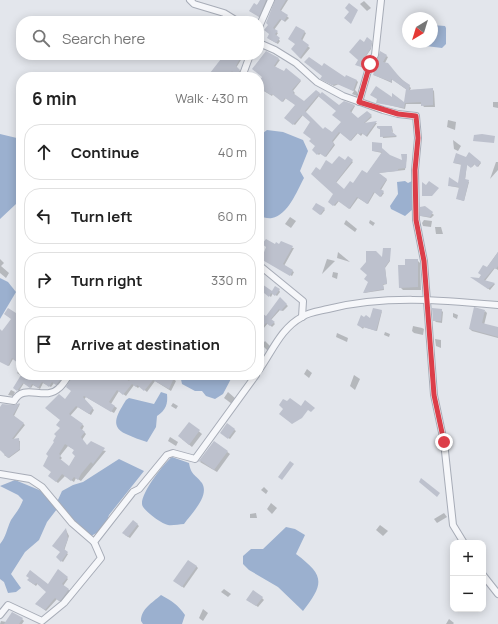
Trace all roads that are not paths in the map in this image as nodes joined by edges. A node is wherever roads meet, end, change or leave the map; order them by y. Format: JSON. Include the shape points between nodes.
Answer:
{"nodes":[{"id":1,"x":190,"y":0,"type":"edge"},
{"id":2,"x":271,"y":0,"type":"edge"},
{"id":3,"x":381,"y":0,"type":"edge"},
{"id":4,"x":229,"y":16,"type":"edge"},
{"id":5,"x":264,"y":16,"type":"edge"},
{"id":6,"x":264,"y":45,"type":"edge"},
{"id":7,"x":248,"y":60,"type":"edge"},
{"id":8,"x":244,"y":72,"type":"edge"},
{"id":9,"x":359,"y":102,"type":"junction"},
{"id":10,"x":264,"y":270,"type":"edge"},
{"id":11,"x":427,"y":299,"type":"junction"},
{"id":12,"x":498,"y":305,"type":"edge"},
{"id":13,"x":302,"y":317,"type":"junction"},
{"id":14,"x":264,"y":362,"type":"edge"},
{"id":15,"x":65,"y":380,"type":"edge"},
{"id":16,"x":252,"y":380,"type":"edge"},
{"id":17,"x":0,"y":399,"type":"edge"},
{"id":18,"x":0,"y":474,"type":"edge"},
{"id":19,"x":462,"y":540,"type":"edge"},
{"id":20,"x":94,"y":542,"type":"junction"},
{"id":21,"x":484,"y":576,"type":"edge"},
{"id":22,"x":498,"y":594,"type":"edge"},
{"id":23,"x":0,"y":615,"type":"edge"}],
"edges":[{"from":1,"to":4,"type":"street","via":[[194,4]]},
{"from":2,"to":5,"type":"street"},
{"from":3,"to":9,"type":"street","via":[[375,55]]},
{"from":6,"to":9,"type":"street","via":[[296,63],[317,82]]},
{"from":7,"to":8,"type":"street"},
{"from":9,"to":11,"type":"street","via":[[398,114],[416,116],[416,220],[424,261]]},
{"from":10,"to":13,"type":"street","via":[[303,301]]},
{"from":11,"to":12,"type":"street"},
{"from":11,"to":13,"type":"street","via":[[350,304]]},
{"from":11,"to":19,"type":"street","via":[[434,395],[444,442],[454,525]]},
{"from":13,"to":14,"type":"street","via":[[276,341]]},
{"from":15,"to":17,"type":"street","via":[[56,390],[39,394],[23,391],[14,401]]},
{"from":16,"to":20,"type":"street","via":[[195,460],[173,453],[167,455],[139,489],[132,492]]},
{"from":18,"to":20,"type":"street","via":[[30,479],[42,487],[72,523]]},
{"from":20,"to":23,"type":"street","via":[[101,558],[64,603],[42,621],[8,605]]},
{"from":21,"to":22,"type":"street"}]}
